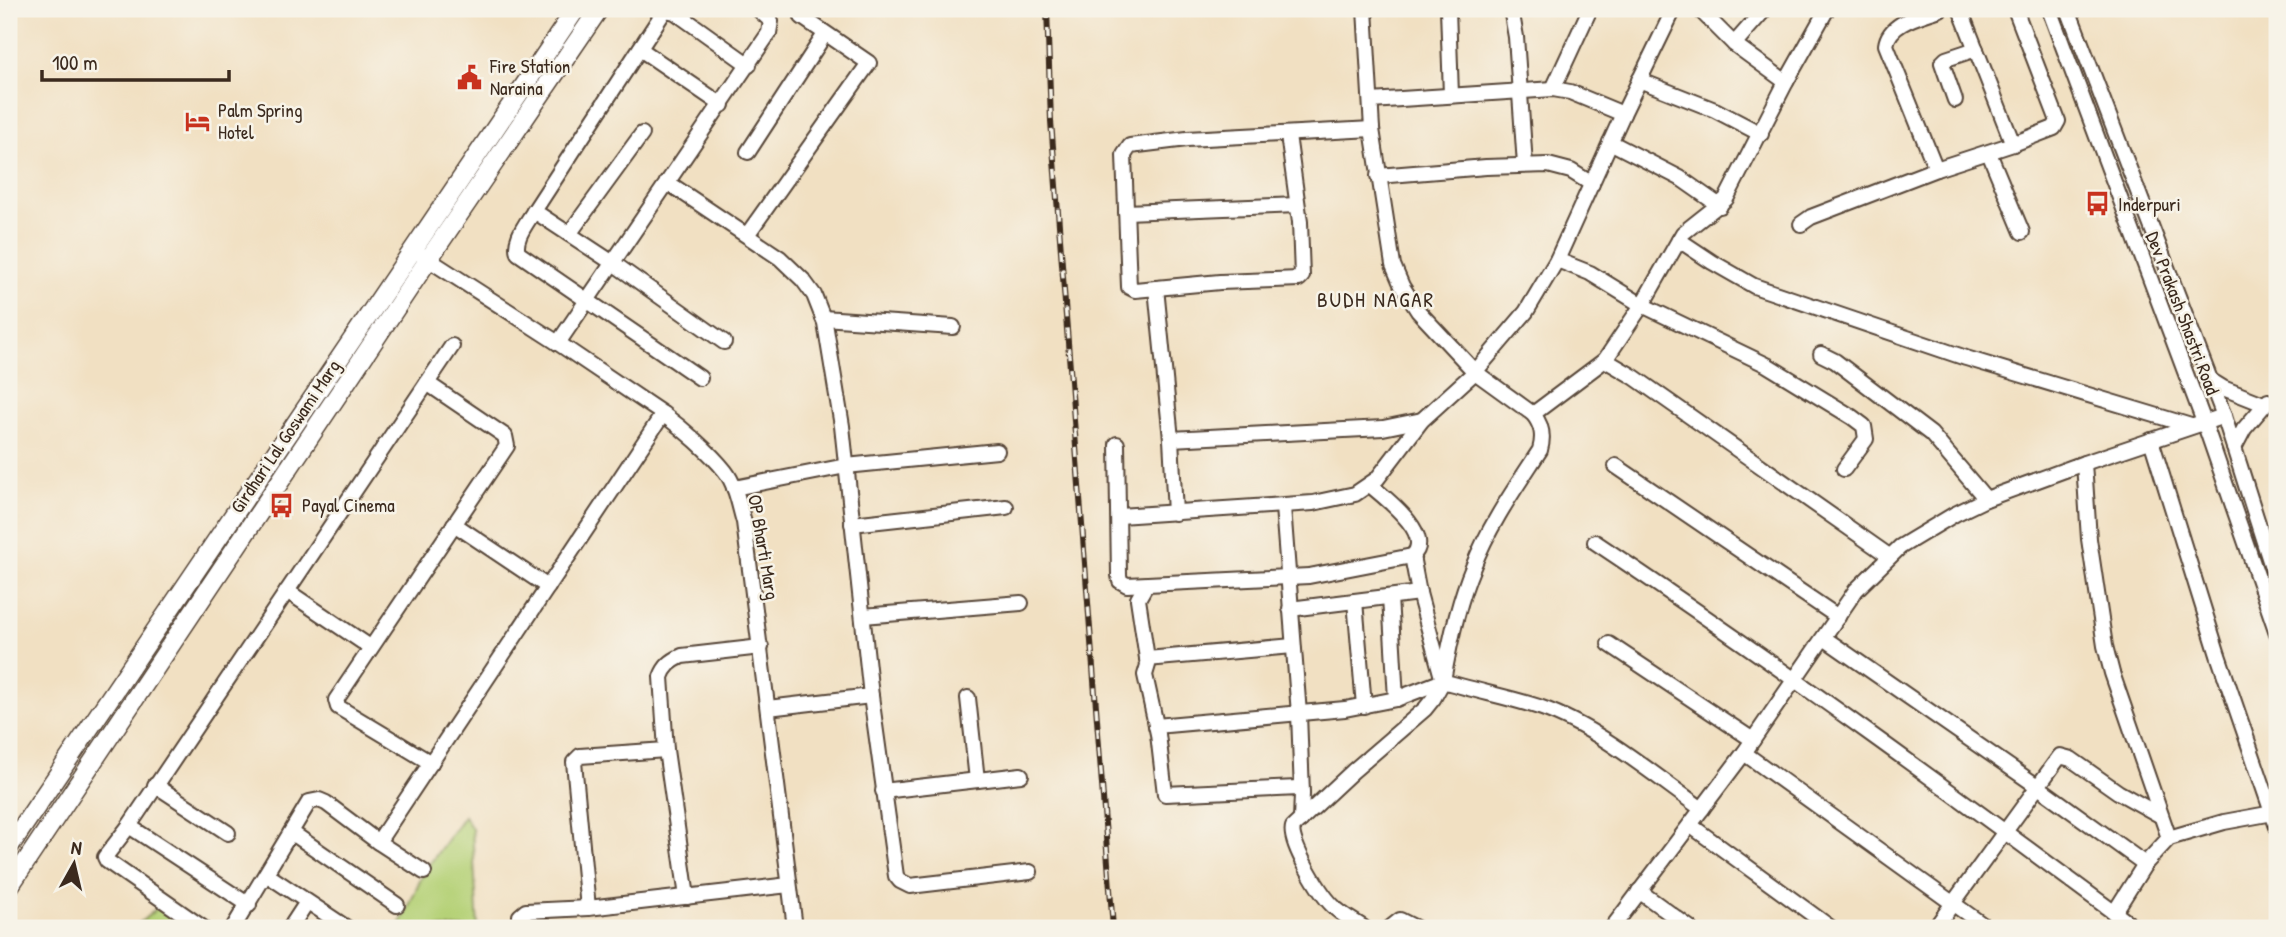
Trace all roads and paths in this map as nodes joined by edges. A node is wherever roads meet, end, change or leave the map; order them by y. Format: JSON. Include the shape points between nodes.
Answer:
{"nodes":[{"id":1,"x":576,"y":9,"type":"edge"},
{"id":2,"x":599,"y":9,"type":"edge"},
{"id":3,"x":758,"y":9,"type":"edge"},
{"id":4,"x":1365,"y":9,"type":"edge"},
{"id":5,"x":1448,"y":9,"type":"edge"},
{"id":6,"x":1511,"y":9,"type":"edge"},
{"id":7,"x":1590,"y":9,"type":"edge"},
{"id":8,"x":1674,"y":9,"type":"edge"},
{"id":9,"x":1699,"y":9,"type":"edge"},
{"id":10,"x":1765,"y":9,"type":"edge"},
{"id":11,"x":1827,"y":9,"type":"edge"},
{"id":12,"x":1940,"y":9,"type":"edge"},
{"id":13,"x":1960,"y":9,"type":"edge"},
{"id":14,"x":2015,"y":9,"type":"edge"},
{"id":15,"x":2049,"y":9,"type":"edge"},
{"id":16,"x":2068,"y":9,"type":"edge"},
{"id":17,"x":802,"y":17,"type":"dead end"},
{"id":18,"x":825,"y":34,"type":"junction"},
{"id":19,"x":1734,"y":44,"type":"junction"},
{"id":20,"x":640,"y":49,"type":"junction"},
{"id":21,"x":1976,"y":50,"type":"junction"},
{"id":22,"x":749,"y":65,"type":"junction"},
{"id":23,"x":1639,"y":80,"type":"junction"},
{"id":24,"x":1786,"y":82,"type":"junction"},
{"id":25,"x":1553,"y":89,"type":"junction"},
{"id":26,"x":1520,"y":91,"type":"junction"},
{"id":27,"x":1451,"y":96,"type":"junction"},
{"id":28,"x":1955,"y":100,"type":"dead end"},
{"id":29,"x":1371,"y":101,"type":"junction"},
{"id":30,"x":722,"y":105,"type":"junction"},
{"id":31,"x":1623,"y":114,"type":"junction"},
{"id":32,"x":1372,"y":129,"type":"junction"},
{"id":33,"x":642,"y":134,"type":"dead end"},
{"id":34,"x":1761,"y":134,"type":"junction"},
{"id":35,"x":1288,"y":135,"type":"junction"},
{"id":36,"x":1610,"y":142,"type":"junction"},
{"id":37,"x":2013,"y":144,"type":"junction"},
{"id":38,"x":748,"y":152,"type":"dead end"},
{"id":39,"x":1989,"y":153,"type":"junction"},
{"id":40,"x":1525,"y":164,"type":"junction"},
{"id":41,"x":1936,"y":169,"type":"junction"},
{"id":42,"x":1378,"y":176,"type":"junction"},
{"id":43,"x":667,"y":182,"type":"junction"},
{"id":44,"x":1592,"y":184,"type":"junction"},
{"id":45,"x":1297,"y":205,"type":"junction"},
{"id":46,"x":1720,"y":205,"type":"junction"},
{"id":47,"x":534,"y":211,"type":"junction"},
{"id":48,"x":1126,"y":212,"type":"junction"},
{"id":49,"x":1801,"y":224,"type":"dead end"},
{"id":50,"x":2022,"y":232,"type":"dead end"},
{"id":51,"x":569,"y":234,"type":"junction"},
{"id":52,"x":747,"y":235,"type":"junction"},
{"id":53,"x":1679,"y":240,"type":"junction"},
{"id":54,"x":421,"y":255,"type":"junction"},
{"id":55,"x":1557,"y":260,"type":"junction"},
{"id":56,"x":613,"y":263,"type":"junction"},
{"id":57,"x":1156,"y":288,"type":"junction"},
{"id":58,"x":587,"y":300,"type":"junction"},
{"id":59,"x":1643,"y":305,"type":"junction"},
{"id":60,"x":823,"y":318,"type":"junction"},
{"id":61,"x":953,"y":327,"type":"dead end"},
{"id":62,"x":724,"y":342,"type":"dead end"},
{"id":63,"x":558,"y":343,"type":"junction"},
{"id":64,"x":452,"y":346,"type":"dead end"},
{"id":65,"x":1821,"y":354,"type":"dead end"},
{"id":66,"x":1605,"y":360,"type":"junction"},
{"id":67,"x":1475,"y":372,"type":"junction"},
{"id":68,"x":700,"y":378,"type":"dead end"},
{"id":69,"x":2210,"y":380,"type":"junction"},
{"id":70,"x":427,"y":383,"type":"junction"},
{"id":71,"x":663,"y":414,"type":"junction"},
{"id":72,"x":1533,"y":414,"type":"junction"},
{"id":73,"x":2224,"y":416,"type":"junction"},
{"id":74,"x":1422,"y":420,"type":"junction"},
{"id":75,"x":2197,"y":424,"type":"junction"},
{"id":76,"x":1171,"y":439,"type":"junction"},
{"id":77,"x":2151,"y":440,"type":"junction"},
{"id":78,"x":1117,"y":444,"type":"dead end"},
{"id":79,"x":2234,"y":448,"type":"junction"},
{"id":80,"x":997,"y":451,"type":"dead end"},
{"id":81,"x":2084,"y":463,"type":"junction"},
{"id":82,"x":846,"y":466,"type":"junction"},
{"id":83,"x":1616,"y":466,"type":"dead end"},
{"id":84,"x":1844,"y":469,"type":"dead end"},
{"id":85,"x":1370,"y":485,"type":"junction"},
{"id":86,"x":734,"y":488,"type":"junction"},
{"id":87,"x":1986,"y":499,"type":"junction"},
{"id":88,"x":1283,"y":506,"type":"junction"},
{"id":89,"x":1006,"y":507,"type":"dead end"},
{"id":90,"x":1175,"y":513,"type":"junction"},
{"id":91,"x":1119,"y":516,"type":"junction"},
{"id":92,"x":454,"y":524,"type":"junction"},
{"id":93,"x":852,"y":524,"type":"junction"},
{"id":94,"x":1595,"y":542,"type":"dead end"},
{"id":95,"x":1412,"y":556,"type":"junction"},
{"id":96,"x":1889,"y":556,"type":"junction"},
{"id":97,"x":1287,"y":578,"type":"junction"},
{"id":98,"x":2277,"y":583,"type":"edge"},
{"id":99,"x":1146,"y":585,"type":"junction"},
{"id":100,"x":548,"y":587,"type":"junction"},
{"id":101,"x":287,"y":590,"type":"junction"},
{"id":102,"x":1419,"y":593,"type":"junction"},
{"id":103,"x":1390,"y":597,"type":"junction"},
{"id":104,"x":1355,"y":601,"type":"junction"},
{"id":105,"x":1021,"y":603,"type":"dead end"},
{"id":106,"x":1290,"y":609,"type":"junction"},
{"id":107,"x":863,"y":616,"type":"junction"},
{"id":108,"x":1838,"y":617,"type":"junction"},
{"id":109,"x":2277,"y":633,"type":"edge"},
{"id":110,"x":1824,"y":638,"type":"junction"},
{"id":111,"x":1609,"y":644,"type":"dead end"},
{"id":112,"x":1293,"y":646,"type":"junction"},
{"id":113,"x":761,"y":647,"type":"junction"},
{"id":114,"x":370,"y":648,"type":"junction"},
{"id":115,"x":1147,"y":659,"type":"junction"},
{"id":116,"x":1794,"y":680,"type":"junction"},
{"id":117,"x":1443,"y":681,"type":"junction"},
{"id":118,"x":871,"y":696,"type":"junction"},
{"id":119,"x":968,"y":698,"type":"dead end"},
{"id":120,"x":1396,"y":699,"type":"junction"},
{"id":121,"x":1364,"y":706,"type":"junction"},
{"id":122,"x":768,"y":708,"type":"junction"},
{"id":123,"x":1299,"y":714,"type":"junction"},
{"id":124,"x":1156,"y":726,"type":"junction"},
{"id":125,"x":1753,"y":740,"type":"junction"},
{"id":126,"x":666,"y":750,"type":"junction"},
{"id":127,"x":1744,"y":753,"type":"junction"},
{"id":128,"x":431,"y":763,"type":"junction"},
{"id":129,"x":1021,"y":775,"type":"dead end"},
{"id":130,"x":977,"y":780,"type":"junction"},
{"id":131,"x":155,"y":785,"type":"junction"},
{"id":132,"x":2037,"y":786,"type":"junction"},
{"id":133,"x":883,"y":791,"type":"junction"},
{"id":134,"x":1302,"y":793,"type":"junction"},
{"id":135,"x":1702,"y":808,"type":"junction"},
{"id":136,"x":2161,"y":816,"type":"junction"},
{"id":137,"x":1301,"y":820,"type":"junction"},
{"id":138,"x":2275,"y":820,"type":"edge"},
{"id":139,"x":1690,"y":825,"type":"junction"},
{"id":140,"x":129,"y":826,"type":"junction"},
{"id":141,"x":291,"y":832,"type":"junction"},
{"id":142,"x":2005,"y":832,"type":"junction"},
{"id":143,"x":228,"y":833,"type":"dead end"},
{"id":144,"x":2169,"y":838,"type":"junction"},
{"id":145,"x":378,"y":842,"type":"junction"},
{"id":146,"x":9,"y":847,"type":"edge"},
{"id":147,"x":2145,"y":864,"type":"junction"},
{"id":148,"x":424,"y":872,"type":"dead end"},
{"id":149,"x":1030,"y":872,"type":"dead end"},
{"id":150,"x":266,"y":874,"type":"junction"},
{"id":151,"x":789,"y":885,"type":"junction"},
{"id":152,"x":9,"y":887,"type":"edge"},
{"id":153,"x":1639,"y":891,"type":"junction"},
{"id":154,"x":687,"y":897,"type":"junction"},
{"id":155,"x":307,"y":902,"type":"junction"},
{"id":156,"x":1954,"y":904,"type":"junction"},
{"id":157,"x":248,"y":905,"type":"junction"},
{"id":158,"x":397,"y":905,"type":"dead end"},
{"id":159,"x":587,"y":908,"type":"junction"},
{"id":160,"x":2114,"y":913,"type":"junction"},
{"id":161,"x":203,"y":928,"type":"edge"},
{"id":162,"x":233,"y":928,"type":"edge"},
{"id":163,"x":290,"y":928,"type":"edge"},
{"id":164,"x":347,"y":928,"type":"edge"},
{"id":165,"x":522,"y":928,"type":"edge"},
{"id":166,"x":795,"y":928,"type":"edge"},
{"id":167,"x":1364,"y":928,"type":"edge"},
{"id":168,"x":1390,"y":928,"type":"edge"},
{"id":169,"x":1416,"y":928,"type":"edge"},
{"id":170,"x":1612,"y":928,"type":"edge"},
{"id":171,"x":1690,"y":928,"type":"edge"},
{"id":172,"x":1831,"y":928,"type":"edge"},
{"id":173,"x":1935,"y":928,"type":"edge"},
{"id":174,"x":1987,"y":928,"type":"edge"},
{"id":175,"x":2134,"y":928,"type":"edge"}],
"edges":[{"from":1,"to":54,"type":"main road","name":"Girdhari Lal Goswami Marg"},
{"from":2,"to":54,"type":"main road","name":"Girdhari Lal Goswami Marg"},
{"from":3,"to":22,"type":"street","via":[[771,20],[771,26]]},
{"from":4,"to":29,"type":"street"},
{"from":5,"to":27,"type":"street"},
{"from":6,"to":26,"type":"street"},
{"from":7,"to":25,"type":"street"},
{"from":8,"to":23,"type":"street"},
{"from":9,"to":19,"type":"street"},
{"from":10,"to":19,"type":"street"},
{"from":11,"to":24,"type":"street"},
{"from":12,"to":41,"type":"street","via":[[1893,29],[1886,45]]},
{"from":13,"to":21,"type":"street"},
{"from":14,"to":37,"type":"street","via":[[2058,122],[2054,128]]},
{"from":15,"to":75,"type":"street","name":"Dev Prakash Shastri Road"},
{"from":16,"to":69,"type":"street","name":"Dev Prakash Shastri Road"},
{"from":17,"to":18,"type":"street"},
{"from":18,"to":38,"type":"street"},
{"from":18,"to":52,"type":"street","via":[[869,63]]},
{"from":19,"to":24,"type":"street"},
{"from":20,"to":22,"type":"street","via":[[662,13],[669,10]]},
{"from":20,"to":30,"type":"street"},
{"from":20,"to":47,"type":"street"},
{"from":21,"to":28,"type":"street","via":[[1942,63]]},
{"from":21,"to":37,"type":"street"},
{"from":22,"to":30,"type":"street"},
{"from":23,"to":31,"type":"street"},
{"from":23,"to":34,"type":"street"},
{"from":24,"to":34,"type":"street"},
{"from":25,"to":26,"type":"street"},
{"from":25,"to":31,"type":"street"},
{"from":26,"to":27,"type":"street"},
{"from":26,"to":40,"type":"street"},
{"from":27,"to":29,"type":"street"},
{"from":29,"to":32,"type":"street"},
{"from":30,"to":43,"type":"street"},
{"from":31,"to":36,"type":"street"},
{"from":32,"to":35,"type":"street"},
{"from":32,"to":42,"type":"street"},
{"from":33,"to":51,"type":"street"},
{"from":34,"to":46,"type":"street"},
{"from":35,"to":45,"type":"street"},
{"from":35,"to":48,"type":"street","via":[[1130,146],[1124,155]]},
{"from":36,"to":44,"type":"street"},
{"from":36,"to":46,"type":"street","via":[[1680,178]]},
{"from":37,"to":39,"type":"street"},
{"from":39,"to":41,"type":"street"},
{"from":39,"to":50,"type":"street"},
{"from":40,"to":42,"type":"street"},
{"from":40,"to":44,"type":"street","via":[[1560,166]]},
{"from":41,"to":49,"type":"street","via":[[1811,216]]},
{"from":42,"to":67,"type":"street","via":[[1393,265],[1402,286],[1418,311]]},
{"from":43,"to":52,"type":"street"},
{"from":43,"to":56,"type":"street"},
{"from":44,"to":55,"type":"street"},
{"from":45,"to":48,"type":"street"},
{"from":45,"to":57,"type":"street","via":[[1299,279]]},
{"from":46,"to":53,"type":"street"},
{"from":47,"to":51,"type":"street"},
{"from":47,"to":58,"type":"street","via":[[516,250]]},
{"from":48,"to":57,"type":"street","via":[[1129,287]]},
{"from":51,"to":56,"type":"street"},
{"from":52,"to":60,"type":"street","via":[[803,280]]},
{"from":53,"to":59,"type":"street"},
{"from":53,"to":75,"type":"street","via":[[1754,286],[1966,358]]},
{"from":54,"to":63,"type":"street","name":"OP Bharti Marg"},
{"from":54,"to":146,"type":"main road","name":"Girdhari Lal Goswami Marg"},
{"from":54,"to":152,"type":"main road","name":"Girdhari Lal Goswami Marg"},
{"from":55,"to":59,"type":"street","via":[[1590,273]]},
{"from":55,"to":67,"type":"street","via":[[1526,312]]},
{"from":56,"to":58,"type":"street"},
{"from":56,"to":62,"type":"street"},
{"from":57,"to":76,"type":"street"},
{"from":58,"to":63,"type":"street"},
{"from":58,"to":68,"type":"street"},
{"from":59,"to":66,"type":"street"},
{"from":59,"to":84,"type":"street","via":[[1767,365],[1852,416],[1864,426],[1866,439]]},
{"from":60,"to":61,"type":"street"},
{"from":60,"to":82,"type":"street"},
{"from":63,"to":71,"type":"street","name":"OP Bharti Marg"},
{"from":64,"to":70,"type":"street"},
{"from":65,"to":87,"type":"street","via":[[1931,434]]},
{"from":66,"to":72,"type":"street"},
{"from":66,"to":96,"type":"street"},
{"from":67,"to":72,"type":"street"},
{"from":67,"to":74,"type":"street"},
{"from":69,"to":73,"type":"street","name":"Dev Prakash Shastri Road"},
{"from":69,"to":79,"type":"street","via":[[2265,402]]},
{"from":70,"to":92,"type":"street","via":[[507,439],[507,446]]},
{"from":70,"to":101,"type":"street"},
{"from":71,"to":86,"type":"street","name":"OP Bharti Marg","via":[[725,471]]},
{"from":71,"to":100,"type":"street"},
{"from":72,"to":117,"type":"street","via":[[1541,428],[1540,450],[1472,569]]},
{"from":73,"to":75,"type":"street"},
{"from":73,"to":79,"type":"street","name":"Dev Prakash Shastri Road"},
{"from":74,"to":76,"type":"street","via":[[1383,428]]},
{"from":74,"to":85,"type":"street","via":[[1387,470]]},
{"from":75,"to":77,"type":"street"},
{"from":75,"to":109,"type":"street","name":"Dev Prakash Shastri Road"},
{"from":76,"to":90,"type":"street"},
{"from":77,"to":81,"type":"street"},
{"from":77,"to":138,"type":"street"},
{"from":78,"to":91,"type":"street"},
{"from":79,"to":98,"type":"street","name":"Dev Prakash Shastri Road"},
{"from":80,"to":82,"type":"street"},
{"from":81,"to":87,"type":"street"},
{"from":81,"to":136,"type":"street","via":[[2089,539],[2105,646]]},
{"from":82,"to":86,"type":"street"},
{"from":82,"to":93,"type":"street"},
{"from":83,"to":108,"type":"street"},
{"from":85,"to":88,"type":"street","via":[[1341,498]]},
{"from":85,"to":95,"type":"street","via":[[1411,525],[1418,547]]},
{"from":86,"to":113,"type":"street","name":"OP Bharti Marg","via":[[744,522]]},
{"from":87,"to":96,"type":"street","via":[[1911,539]]},
{"from":88,"to":90,"type":"street"},
{"from":88,"to":97,"type":"street"},
{"from":89,"to":93,"type":"street"},
{"from":90,"to":91,"type":"street"},
{"from":91,"to":99,"type":"street","via":[[1120,581]]},
{"from":92,"to":100,"type":"street"},
{"from":92,"to":114,"type":"street"},
{"from":93,"to":107,"type":"street"},
{"from":94,"to":116,"type":"street"},
{"from":95,"to":97,"type":"street"},
{"from":95,"to":102,"type":"street"},
{"from":96,"to":108,"type":"street","via":[[1856,590]]},
{"from":97,"to":99,"type":"street"},
{"from":97,"to":106,"type":"street"},
{"from":99,"to":115,"type":"street","via":[[1138,599]]},
{"from":100,"to":128,"type":"street"},
{"from":101,"to":114,"type":"street"},
{"from":101,"to":131,"type":"street"},
{"from":102,"to":103,"type":"street"},
{"from":102,"to":117,"type":"street"},
{"from":103,"to":104,"type":"street"},
{"from":103,"to":120,"type":"street"},
{"from":104,"to":106,"type":"street"},
{"from":104,"to":121,"type":"street"},
{"from":105,"to":107,"type":"street"},
{"from":106,"to":112,"type":"street"},
{"from":107,"to":118,"type":"street"},
{"from":108,"to":110,"type":"street"},
{"from":110,"to":116,"type":"street"},
{"from":110,"to":132,"type":"street"},
{"from":111,"to":125,"type":"street"},
{"from":112,"to":115,"type":"street"},
{"from":112,"to":123,"type":"street"},
{"from":113,"to":122,"type":"street","name":"OP Bharti Marg"},
{"from":113,"to":126,"type":"street","via":[[682,656],[664,669]]},
{"from":114,"to":128,"type":"street","via":[[336,697],[336,704]]},
{"from":115,"to":124,"type":"street","via":[[1145,675]]},
{"from":116,"to":125,"type":"street"},
{"from":116,"to":142,"type":"street"},
{"from":117,"to":120,"type":"street"},
{"from":117,"to":135,"type":"street","via":[[1567,719]]},
{"from":117,"to":137,"type":"street","via":[[1425,709]]},
{"from":118,"to":122,"type":"street"},
{"from":118,"to":133,"type":"street"},
{"from":119,"to":130,"type":"street"},
{"from":120,"to":121,"type":"street"},
{"from":121,"to":123,"type":"street"},
{"from":122,"to":151,"type":"street","name":"OP Bharti Marg"},
{"from":123,"to":124,"type":"street"},
{"from":123,"to":134,"type":"street"},
{"from":124,"to":134,"type":"street","via":[[1165,794],[1298,788]]},
{"from":125,"to":127,"type":"street"},
{"from":126,"to":154,"type":"street"},
{"from":126,"to":159,"type":"street","via":[[580,757],[574,762]]},
{"from":127,"to":135,"type":"street"},
{"from":127,"to":156,"type":"street"},
{"from":128,"to":145,"type":"street"},
{"from":129,"to":130,"type":"street"},
{"from":130,"to":133,"type":"street"},
{"from":131,"to":140,"type":"street"},
{"from":131,"to":143,"type":"street"},
{"from":132,"to":136,"type":"street","via":[[2064,756]]},
{"from":132,"to":142,"type":"street"},
{"from":132,"to":147,"type":"street"},
{"from":133,"to":149,"type":"street","via":[[896,876],[905,884]]},
{"from":134,"to":137,"type":"street"},
{"from":135,"to":139,"type":"street"},
{"from":136,"to":144,"type":"street"},
{"from":137,"to":167,"type":"street","via":[[1293,827],[1294,841],[1319,887],[1336,909]]},
{"from":138,"to":144,"type":"street","via":[[2224,822]]},
{"from":139,"to":153,"type":"street"},
{"from":139,"to":172,"type":"street"},
{"from":140,"to":157,"type":"street"},
{"from":140,"to":161,"type":"street","via":[[106,855],[107,862]]},
{"from":141,"to":145,"type":"street","via":[[309,802],[319,800]]},
{"from":141,"to":150,"type":"street"},
{"from":141,"to":158,"type":"street"},
{"from":142,"to":156,"type":"street"},
{"from":142,"to":160,"type":"street"},
{"from":144,"to":147,"type":"street"},
{"from":145,"to":148,"type":"street"},
{"from":147,"to":160,"type":"street"},
{"from":150,"to":155,"type":"street"},
{"from":150,"to":157,"type":"street"},
{"from":151,"to":154,"type":"street"},
{"from":151,"to":166,"type":"street","name":"OP Bharti Marg"},
{"from":153,"to":170,"type":"street"},
{"from":153,"to":171,"type":"street"},
{"from":154,"to":159,"type":"street"},
{"from":155,"to":163,"type":"street"},
{"from":155,"to":164,"type":"street"},
{"from":156,"to":173,"type":"street"},
{"from":156,"to":174,"type":"street"},
{"from":157,"to":162,"type":"street"},
{"from":159,"to":165,"type":"street","via":[[526,911],[520,916]]},
{"from":160,"to":175,"type":"street"},
{"from":168,"to":169,"type":"street","via":[[1400,920]]}]}
